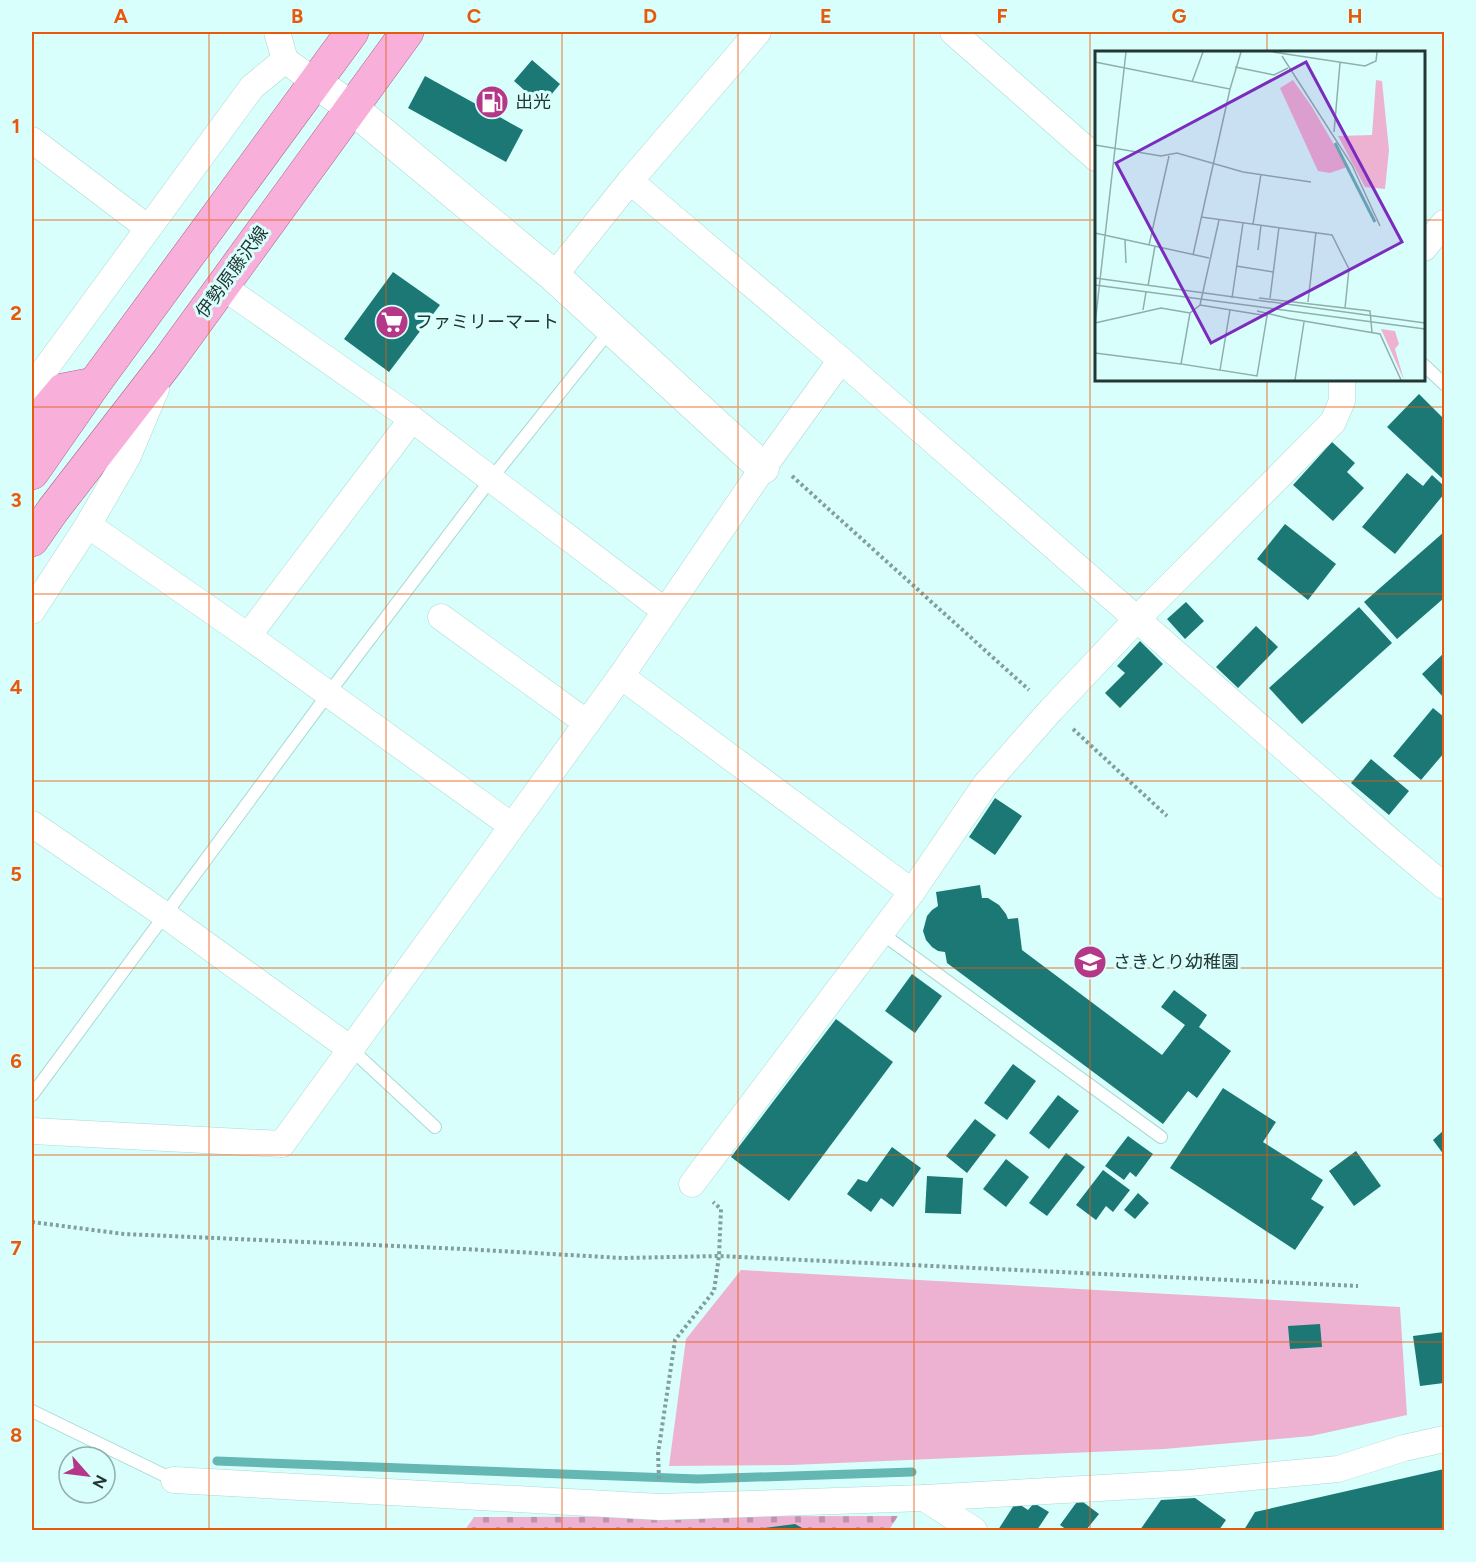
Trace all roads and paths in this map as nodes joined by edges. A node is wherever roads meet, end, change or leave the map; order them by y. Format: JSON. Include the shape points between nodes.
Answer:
{"nodes":[{"id":1,"x":277,"y":32,"type":"edge"},
{"id":2,"x":352,"y":32,"type":"edge"},
{"id":3,"x":407,"y":32,"type":"edge"},
{"id":4,"x":758,"y":32,"type":"edge"},
{"id":5,"x":953,"y":32,"type":"edge"},
{"id":6,"x":285,"y":60,"type":"junction"},
{"id":7,"x":315,"y":82,"type":"junction"},
{"id":8,"x":352,"y":108,"type":"junction"},
{"id":9,"x":32,"y":140,"type":"edge"},
{"id":10,"x":1095,"y":157,"type":"edge"},
{"id":11,"x":630,"y":181,"type":"junction"},
{"id":12,"x":1444,"y":223,"type":"edge"},
{"id":13,"x":148,"y":228,"type":"junction"},
{"id":14,"x":1425,"y":247,"type":"edge"},
{"id":15,"x":554,"y":276,"type":"junction"},
{"id":16,"x":222,"y":286,"type":"junction"},
{"id":17,"x":611,"y":328,"type":"junction"},
{"id":18,"x":841,"y":360,"type":"junction"},
{"id":19,"x":168,"y":361,"type":"junction"},
{"id":20,"x":1425,"y":365,"type":"edge"},
{"id":21,"x":1342,"y":381,"type":"edge"},
{"id":22,"x":94,"y":384,"type":"junction"},
{"id":23,"x":1444,"y":384,"type":"edge"},
{"id":24,"x":32,"y":387,"type":"edge"},
{"id":25,"x":412,"y":419,"type":"junction"},
{"id":26,"x":32,"y":427,"type":"edge"},
{"id":27,"x":767,"y":463,"type":"junction"},
{"id":28,"x":32,"y":473,"type":"edge"},
{"id":29,"x":491,"y":479,"type":"junction"},
{"id":30,"x":88,"y":525,"type":"junction"},
{"id":31,"x":32,"y":540,"type":"edge"},
{"id":32,"x":32,"y":611,"type":"edge"},
{"id":33,"x":666,"y":611,"type":"junction"},
{"id":34,"x":441,"y":617,"type":"dead end"},
{"id":35,"x":1137,"y":619,"type":"junction"},
{"id":36,"x":248,"y":636,"type":"junction"},
{"id":37,"x":621,"y":676,"type":"junction"},
{"id":38,"x":328,"y":694,"type":"junction"},
{"id":39,"x":1051,"y":710,"type":"junction"},
{"id":40,"x":588,"y":723,"type":"junction"},
{"id":41,"x":1167,"y":816,"type":"dead end"},
{"id":42,"x":32,"y":824,"type":"edge"},
{"id":43,"x":512,"y":826,"type":"junction"},
{"id":44,"x":1444,"y":886,"type":"edge"},
{"id":45,"x":912,"y":892,"type":"junction"},
{"id":46,"x":165,"y":915,"type":"junction"},
{"id":47,"x":881,"y":933,"type":"junction"},
{"id":48,"x":352,"y":1050,"type":"junction"},
{"id":49,"x":32,"y":1095,"type":"edge"},
{"id":50,"x":435,"y":1127,"type":"dead end"},
{"id":51,"x":32,"y":1131,"type":"edge"},
{"id":52,"x":1161,"y":1137,"type":"dead end"},
{"id":53,"x":692,"y":1184,"type":"dead end"},
{"id":54,"x":721,"y":1209,"type":"dead end"},
{"id":55,"x":32,"y":1222,"type":"edge"},
{"id":56,"x":719,"y":1256,"type":"junction"},
{"id":57,"x":1358,"y":1286,"type":"dead end"},
{"id":58,"x":32,"y":1411,"type":"edge"},
{"id":59,"x":1444,"y":1439,"type":"edge"},
{"id":60,"x":658,"y":1454,"type":"dead end"},
{"id":61,"x":174,"y":1480,"type":"joint"},
{"id":62,"x":924,"y":1498,"type":"junction"},
{"id":63,"x":974,"y":1530,"type":"edge"}],
"edges":[{"from":1,"to":6,"type":"street"},
{"from":2,"to":7,"type":"main road"},
{"from":3,"to":8,"type":"main road","name":"伊勢原藤沢線"},
{"from":4,"to":11,"type":"street"},
{"from":5,"to":10,"type":"street"},
{"from":6,"to":7,"type":"street"},
{"from":6,"to":13,"type":"street","via":[[252,87]]},
{"from":7,"to":8,"type":"street"},
{"from":7,"to":22,"type":"main road"},
{"from":8,"to":15,"type":"street"},
{"from":8,"to":16,"type":"main road","name":"伊勢原藤沢線"},
{"from":9,"to":13,"type":"street"},
{"from":11,"to":15,"type":"street"},
{"from":11,"to":18,"type":"street"},
{"from":12,"to":14,"type":"street"},
{"from":13,"to":24,"type":"street"},
{"from":15,"to":17,"type":"street"},
{"from":16,"to":19,"type":"main road","name":"伊勢原藤沢線"},
{"from":16,"to":25,"type":"street"},
{"from":17,"to":27,"type":"street"},
{"from":17,"to":29,"type":"lane"},
{"from":18,"to":27,"type":"street"},
{"from":18,"to":35,"type":"street"},
{"from":19,"to":30,"type":"street","via":[[128,456]]},
{"from":19,"to":31,"type":"main road","name":"伊勢原藤沢線"},
{"from":20,"to":23,"type":"lane"},
{"from":21,"to":35,"type":"street","via":[[1342,401],[1333,422]]},
{"from":22,"to":26,"type":"main road","via":[[63,390]]},
{"from":22,"to":28,"type":"main road"},
{"from":25,"to":29,"type":"street"},
{"from":25,"to":36,"type":"street"},
{"from":27,"to":33,"type":"street"},
{"from":27,"to":39,"type":"path"},
{"from":29,"to":33,"type":"street"},
{"from":29,"to":38,"type":"lane"},
{"from":30,"to":32,"type":"street"},
{"from":30,"to":36,"type":"street"},
{"from":33,"to":37,"type":"street"},
{"from":34,"to":40,"type":"street"},
{"from":35,"to":39,"type":"street"},
{"from":35,"to":44,"type":"street"},
{"from":36,"to":38,"type":"street"},
{"from":37,"to":40,"type":"street"},
{"from":37,"to":45,"type":"street"},
{"from":38,"to":43,"type":"street"},
{"from":38,"to":46,"type":"lane"},
{"from":39,"to":41,"type":"path"},
{"from":39,"to":45,"type":"street","via":[[985,785]]},
{"from":40,"to":43,"type":"street"},
{"from":42,"to":46,"type":"street"},
{"from":43,"to":48,"type":"street"},
{"from":45,"to":47,"type":"street"},
{"from":46,"to":48,"type":"street"},
{"from":46,"to":49,"type":"lane"},
{"from":47,"to":52,"type":"lane"},
{"from":47,"to":53,"type":"street"},
{"from":48,"to":50,"type":"lane"},
{"from":48,"to":51,"type":"street","via":[[282,1144]]},
{"from":54,"to":56,"type":"path"},
{"from":55,"to":56,"type":"path","via":[[136,1235],[622,1258]]},
{"from":56,"to":57,"type":"path"},
{"from":56,"to":60,"type":"path","via":[[714,1291],[675,1340]]},
{"from":58,"to":61,"type":"lane"},
{"from":59,"to":62,"type":"street","via":[[1338,1469],[1190,1483]]},
{"from":61,"to":62,"type":"street","via":[[660,1507]]},
{"from":62,"to":63,"type":"street"}]}
